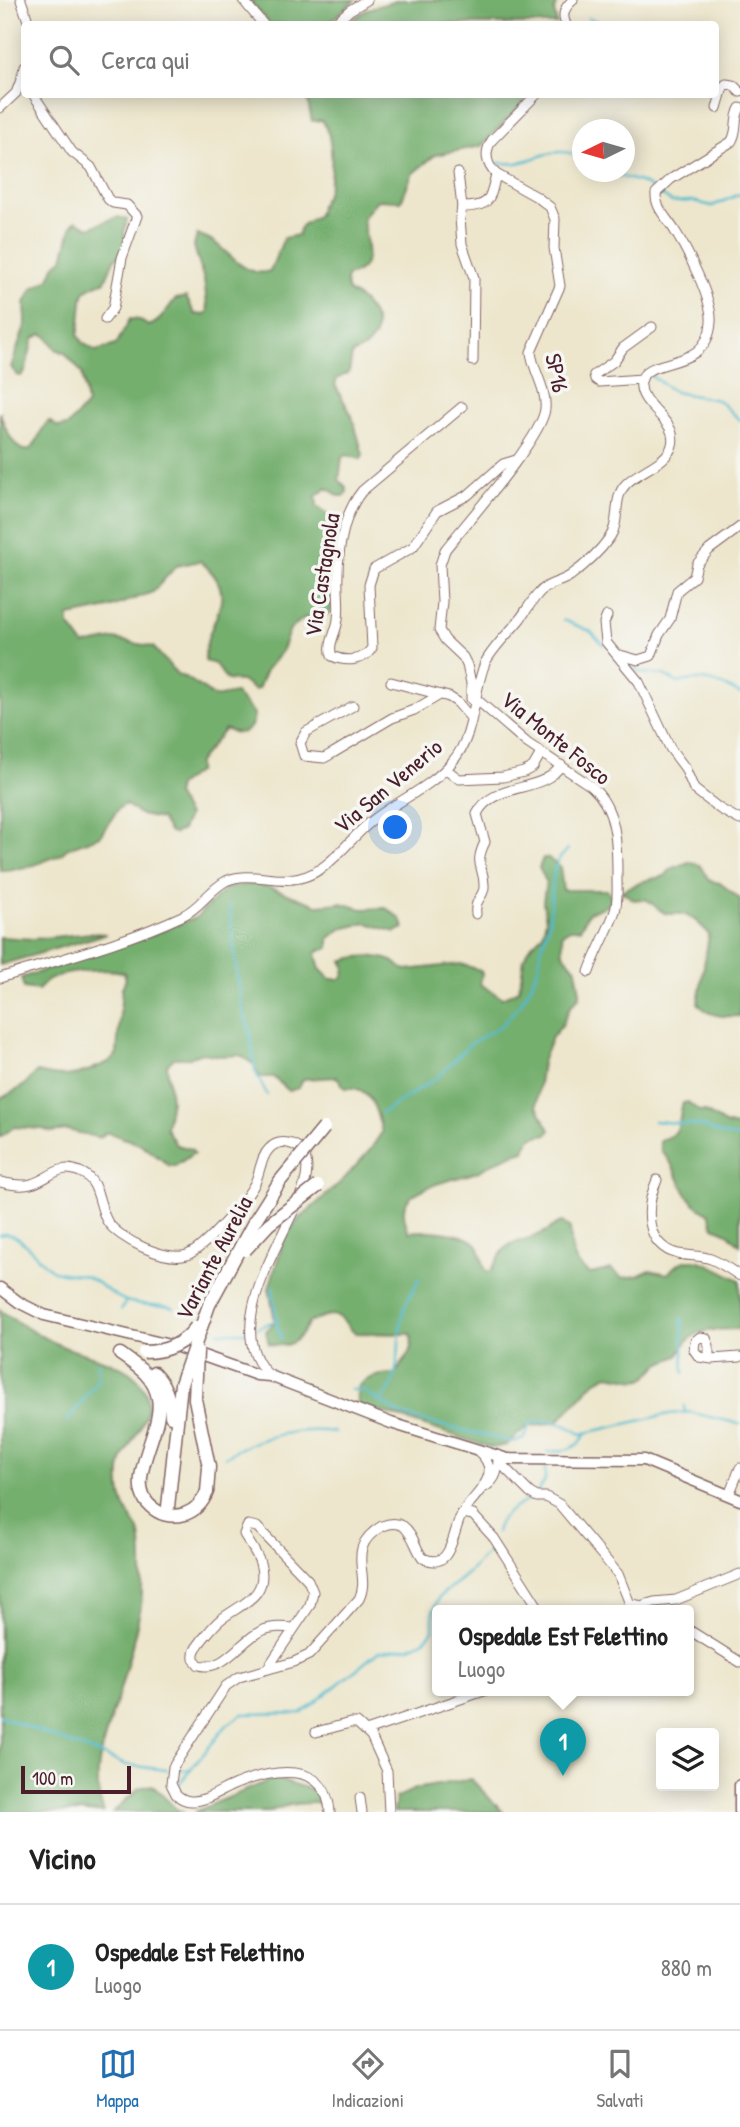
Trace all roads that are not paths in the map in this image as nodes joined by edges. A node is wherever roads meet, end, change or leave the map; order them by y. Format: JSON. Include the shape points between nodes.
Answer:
{"nodes":[{"id":1,"x":21,"y":0,"type":"edge"},
{"id":2,"x":243,"y":0,"type":"edge"},
{"id":3,"x":367,"y":0,"type":"edge"},
{"id":4,"x":573,"y":0,"type":"edge"},
{"id":5,"x":28,"y":21,"type":"edge"},
{"id":6,"x":260,"y":21,"type":"edge"},
{"id":7,"x":337,"y":21,"type":"edge"},
{"id":8,"x":565,"y":21,"type":"edge"},
{"id":9,"x":21,"y":84,"type":"edge"},
{"id":10,"x":740,"y":92,"type":"edge"},
{"id":11,"x":36,"y":98,"type":"edge"},
{"id":12,"x":533,"y":98,"type":"edge"},
{"id":13,"x":0,"y":108,"type":"edge"},
{"id":14,"x":716,"y":108,"type":"dead end"},
{"id":15,"x":740,"y":108,"type":"edge"},
{"id":16,"x":458,"y":173,"type":"dead end"},
{"id":17,"x":496,"y":174,"type":"junction"},
{"id":18,"x":462,"y":207,"type":"junction"},
{"id":19,"x":105,"y":319,"type":"dead end"},
{"id":20,"x":652,"y":327,"type":"dead end"},
{"id":21,"x":473,"y":361,"type":"dead end"},
{"id":22,"x":642,"y":379,"type":"junction"},
{"id":23,"x":462,"y":407,"type":"dead end"},
{"id":24,"x":516,"y":460,"type":"junction"},
{"id":25,"x":740,"y":527,"type":"edge"},
{"id":26,"x":607,"y":616,"type":"dead end"},
{"id":27,"x":618,"y":654,"type":"junction"},
{"id":28,"x":391,"y":682,"type":"dead end"},
{"id":29,"x":438,"y":696,"type":"junction"},
{"id":30,"x":475,"y":698,"type":"junction"},
{"id":31,"x":353,"y":706,"type":"dead end"},
{"id":32,"x":471,"y":718,"type":"junction"},
{"id":33,"x":541,"y":753,"type":"junction"},
{"id":34,"x":561,"y":765,"type":"junction"},
{"id":35,"x":446,"y":769,"type":"junction"},
{"id":36,"x":740,"y":820,"type":"edge"},
{"id":37,"x":476,"y":914,"type":"dead end"},
{"id":38,"x":589,"y":972,"type":"dead end"},
{"id":39,"x":0,"y":978,"type":"edge"},
{"id":40,"x":324,"y":1128,"type":"dead end"},
{"id":41,"x":657,"y":1180,"type":"dead end"},
{"id":42,"x":0,"y":1182,"type":"edge"},
{"id":43,"x":322,"y":1184,"type":"dead end"},
{"id":44,"x":225,"y":1275,"type":"junction"},
{"id":45,"x":740,"y":1276,"type":"edge"},
{"id":46,"x":0,"y":1288,"type":"edge"},
{"id":47,"x":209,"y":1305,"type":"junction"},
{"id":48,"x":120,"y":1354,"type":"junction"},
{"id":49,"x":740,"y":1357,"type":"edge"},
{"id":50,"x":709,"y":1358,"type":"dead end"},
{"id":51,"x":270,"y":1376,"type":"junction"},
{"id":52,"x":174,"y":1447,"type":"junction"},
{"id":53,"x":477,"y":1449,"type":"junction"},
{"id":54,"x":496,"y":1456,"type":"junction"},
{"id":55,"x":514,"y":1459,"type":"junction"},
{"id":56,"x":740,"y":1468,"type":"edge"},
{"id":57,"x":497,"y":1469,"type":"junction"},
{"id":58,"x":735,"y":1497,"type":"edge"},
{"id":59,"x":477,"y":1498,"type":"junction"},
{"id":60,"x":169,"y":1507,"type":"dead end"},
{"id":61,"x":462,"y":1513,"type":"junction"},
{"id":62,"x":479,"y":1520,"type":"junction"},
{"id":63,"x":740,"y":1574,"type":"edge"},
{"id":64,"x":537,"y":1605,"type":"edge"},
{"id":65,"x":631,"y":1605,"type":"edge"},
{"id":66,"x":677,"y":1605,"type":"edge"},
{"id":67,"x":294,"y":1628,"type":"junction"},
{"id":68,"x":694,"y":1633,"type":"edge"},
{"id":69,"x":740,"y":1662,"type":"edge"},
{"id":70,"x":267,"y":1669,"type":"junction"},
{"id":71,"x":469,"y":1696,"type":"edge"},
{"id":72,"x":366,"y":1731,"type":"junction"},
{"id":73,"x":316,"y":1732,"type":"dead end"},
{"id":74,"x":740,"y":1785,"type":"edge"},
{"id":75,"x":360,"y":1798,"type":"dead end"},
{"id":76,"x":330,"y":1812,"type":"edge"},
{"id":77,"x":362,"y":1812,"type":"edge"},
{"id":78,"x":389,"y":1812,"type":"edge"},
{"id":79,"x":740,"y":1812,"type":"edge"}],
"edges":[{"from":1,"to":5,"type":"street"},
{"from":2,"to":6,"type":"street"},
{"from":3,"to":7,"type":"street"},
{"from":4,"to":8,"type":"street","via":[[563,15]]},
{"from":9,"to":13,"type":"street"},
{"from":10,"to":14,"type":"street","via":[[726,85]]},
{"from":11,"to":19,"type":"street","via":[[72,152],[91,167],[108,200],[127,205],[137,216],[122,258],[113,308]]},
{"from":12,"to":17,"type":"street","via":[[487,147],[488,164]]},
{"from":15,"to":22,"type":"street","via":[[731,142],[671,178],[656,193],[659,209],[682,243],[707,296],[711,322],[697,352],[651,368]]},
{"from":16,"to":18,"type":"street"},
{"from":17,"to":18,"type":"street","via":[[486,203]]},
{"from":17,"to":24,"type":"street","name":"SP16","number":"SP16","via":[[550,207],[560,279],[531,352],[545,399],[544,414]]},
{"from":18,"to":21,"type":"street","via":[[462,244],[474,278]]},
{"from":20,"to":22,"type":"street","via":[[594,375],[599,382]]},
{"from":22,"to":30,"type":"street","name":"Via San Venerio","via":[[644,396],[671,430],[671,449],[623,488],[612,533],[597,552],[570,576],[544,587],[535,597],[488,658]]},
{"from":23,"to":24,"type":"street","name":"Via Castagnola","via":[[354,502],[338,572],[332,656],[354,659],[372,649],[369,585],[374,569],[413,547],[437,511],[468,495],[503,464]]},
{"from":24,"to":32,"type":"street","name":"SP16","number":"SP16","via":[[445,550],[440,565],[439,630],[467,665]]},
{"from":25,"to":27,"type":"street","via":[[709,550],[697,564],[694,577],[677,591],[670,620],[651,656],[638,660]]},
{"from":26,"to":27,"type":"street","via":[[606,642]]},
{"from":27,"to":36,"type":"street","via":[[639,682],[694,789]]},
{"from":28,"to":29,"type":"street"},
{"from":29,"to":31,"type":"street","via":[[324,758],[304,756],[300,743],[306,732]]},
{"from":29,"to":32,"type":"street","via":[[457,702]]},
{"from":30,"to":32,"type":"street","name":"Via San Venerio"},
{"from":30,"to":33,"type":"street","name":"Via Monte Fosco"},
{"from":32,"to":35,"type":"street","name":"Via San Venerio","via":[[463,746]]},
{"from":33,"to":34,"type":"street","name":"Via Monte Fosco"},
{"from":33,"to":35,"type":"street","via":[[533,767],[514,776],[459,779]]},
{"from":34,"to":37,"type":"street","via":[[554,776],[501,794],[477,814],[485,842],[479,855],[485,884]]},
{"from":34,"to":38,"type":"street","name":"Via Monte Fosco","via":[[599,793],[611,814],[616,837],[616,907]]},
{"from":35,"to":39,"type":"street","name":"Via San Venerio","via":[[368,824],[341,852],[306,876],[229,880],[178,918]]},
{"from":40,"to":44,"type":"highway","name":"Variante Aurelia","bridge":true,"via":[[273,1192]]},
{"from":41,"to":45,"type":"street","via":[[650,1230],[657,1240],[668,1250],[710,1259]]},
{"from":42,"to":51,"type":"street","via":[[30,1184],[66,1168],[82,1172],[95,1186],[114,1229],[158,1254],[182,1256],[203,1246],[242,1204],[274,1144],[298,1147],[305,1156],[307,1176],[254,1304],[253,1352]]},
{"from":43,"to":44,"type":"highway","bridge":true,"via":[[269,1224]]},
{"from":44,"to":47,"type":"highway","name":"Variante Aurelia","bridge":true},
{"from":46,"to":51,"type":"main road","bridge":true,"via":[[44,1315],[178,1347]]},
{"from":47,"to":48,"type":"highway","bridge":true,"via":[[186,1339],[169,1349]]},
{"from":47,"to":48,"type":"highway","bridge":true,"via":[[194,1382],[209,1467],[208,1492],[189,1513],[178,1516],[157,1511],[145,1501],[140,1479],[158,1418],[158,1398],[147,1374]]},
{"from":47,"to":52,"type":"highway","name":"Variante Aurelia","bridge":true,"via":[[181,1384]]},
{"from":48,"to":52,"type":"highway","via":[[145,1366],[165,1387],[171,1402]]},
{"from":49,"to":50,"type":"street"},
{"from":51,"to":53,"type":"main road","via":[[391,1423]]},
{"from":52,"to":60,"type":"highway","name":"Variante Aurelia"},
{"from":53,"to":54,"type":"main road"},
{"from":53,"to":57,"type":"street"},
{"from":54,"to":55,"type":"main road"},
{"from":54,"to":57,"type":"street"},
{"from":55,"to":57,"type":"street"},
{"from":55,"to":58,"type":"main road","via":[[644,1460]]},
{"from":56,"to":58,"type":"street"},
{"from":57,"to":59,"type":"street"},
{"from":57,"to":65,"type":"street","via":[[537,1497],[559,1504],[618,1574]]},
{"from":59,"to":61,"type":"street"},
{"from":59,"to":62,"type":"street"},
{"from":61,"to":62,"type":"street"},
{"from":61,"to":70,"type":"street","via":[[449,1551],[436,1562],[423,1558],[401,1525],[386,1524],[375,1531],[360,1557],[359,1599],[309,1655]]},
{"from":62,"to":64,"type":"street"},
{"from":63,"to":66,"type":"street"},
{"from":67,"to":67,"type":"street","via":[[313,1599],[312,1586],[257,1527],[248,1525],[243,1534],[260,1560],[256,1595],[213,1627],[195,1648],[194,1659],[210,1665],[263,1630]]},
{"from":67,"to":70,"type":"street"},
{"from":68,"to":69,"type":"street"},
{"from":70,"to":76,"type":"street","via":[[226,1686],[176,1759],[170,1777],[176,1794],[189,1801],[201,1800],[238,1783],[284,1771],[310,1776],[324,1788]]},
{"from":71,"to":72,"type":"street"},
{"from":72,"to":73,"type":"street","via":[[357,1723]]},
{"from":72,"to":78,"type":"street","via":[[387,1771]]},
{"from":74,"to":79,"type":"main road"},
{"from":75,"to":77,"type":"street"}]}
